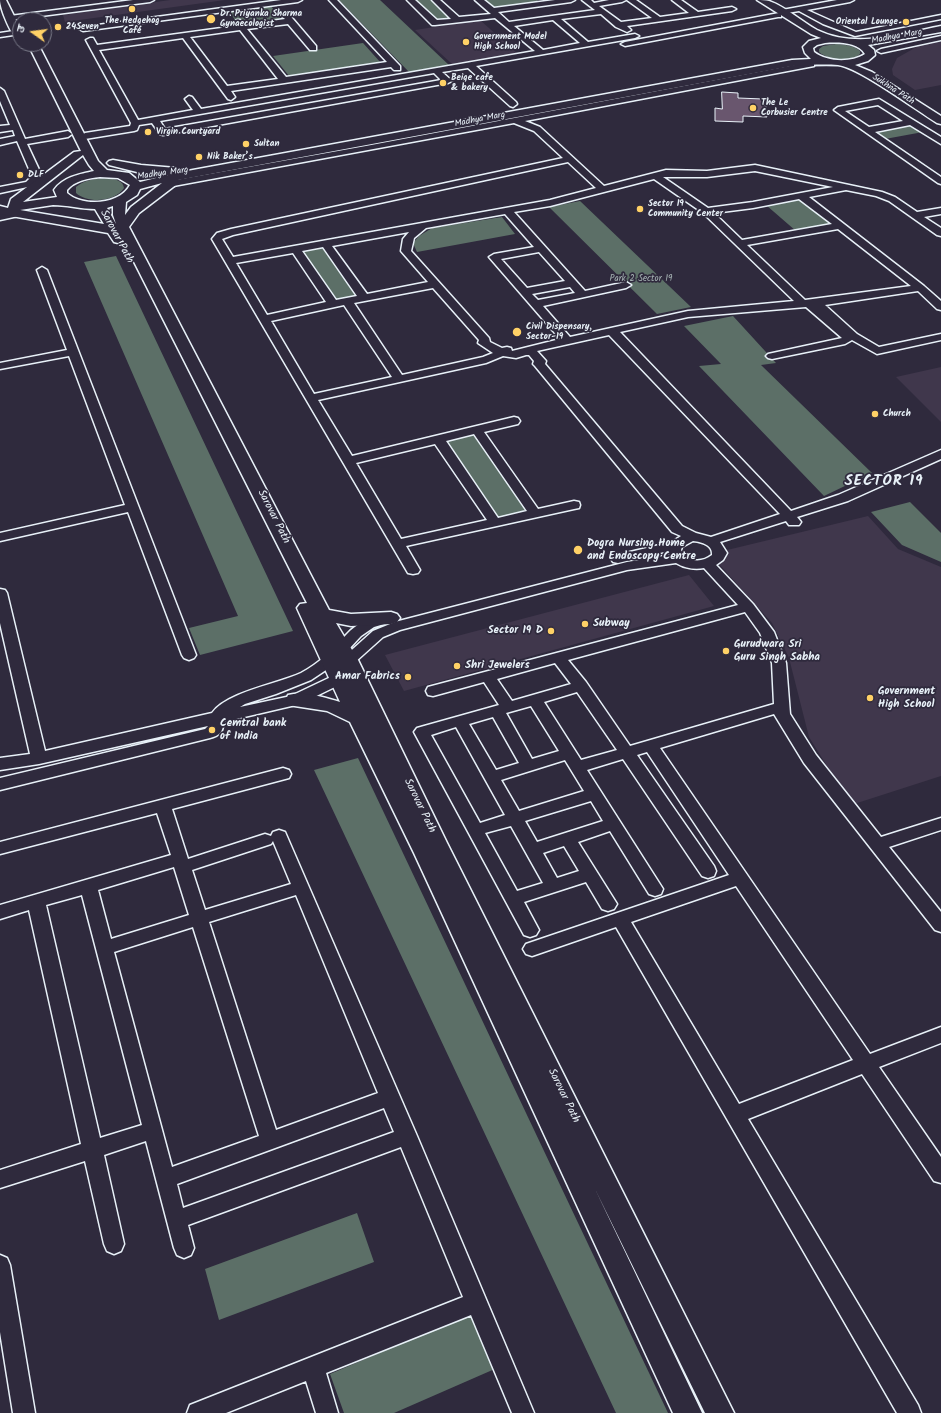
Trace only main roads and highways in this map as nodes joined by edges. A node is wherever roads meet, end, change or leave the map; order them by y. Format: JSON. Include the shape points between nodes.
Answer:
{"nodes":[{"id":1,"x":1,"y":0,"type":"edge"},
{"id":2,"x":11,"y":0,"type":"edge"},
{"id":3,"x":755,"y":0,"type":"edge"},
{"id":4,"x":762,"y":0,"type":"edge"},
{"id":5,"x":15,"y":12,"type":"edge"},
{"id":6,"x":12,"y":13,"type":"edge"},
{"id":7,"x":780,"y":13,"type":"junction"},
{"id":8,"x":920,"y":29,"type":"junction"},
{"id":9,"x":941,"y":29,"type":"edge"},
{"id":10,"x":941,"y":32,"type":"edge"},
{"id":11,"x":803,"y":38,"type":"junction"},
{"id":12,"x":838,"y":40,"type":"junction"},
{"id":13,"x":887,"y":41,"type":"junction"},
{"id":14,"x":853,"y":42,"type":"junction"},
{"id":15,"x":866,"y":48,"type":"junction"},
{"id":16,"x":27,"y":52,"type":"edge"},
{"id":17,"x":37,"y":52,"type":"edge"},
{"id":18,"x":790,"y":59,"type":"junction"},
{"id":19,"x":864,"y":60,"type":"junction"},
{"id":20,"x":825,"y":61,"type":"junction"},
{"id":21,"x":843,"y":63,"type":"junction"},
{"id":22,"x":772,"y":66,"type":"junction"},
{"id":23,"x":876,"y":70,"type":"junction"},
{"id":24,"x":760,"y":74,"type":"road end"},
{"id":25,"x":941,"y":114,"type":"edge"},
{"id":26,"x":941,"y":121,"type":"edge"},
{"id":27,"x":84,"y":155,"type":"junction"},
{"id":28,"x":104,"y":173,"type":"junction"},
{"id":29,"x":180,"y":174,"type":"junction"},
{"id":30,"x":84,"y":176,"type":"junction"},
{"id":31,"x":133,"y":183,"type":"junction"},
{"id":32,"x":62,"y":189,"type":"junction"},
{"id":33,"x":120,"y":200,"type":"junction"},
{"id":34,"x":68,"y":201,"type":"junction"},
{"id":35,"x":0,"y":205,"type":"edge"},
{"id":36,"x":99,"y":205,"type":"junction"},
{"id":37,"x":17,"y":208,"type":"junction"},
{"id":38,"x":0,"y":210,"type":"edge"},
{"id":39,"x":118,"y":229,"type":"junction"},
{"id":40,"x":322,"y":614,"type":"junction"},
{"id":41,"x":391,"y":618,"type":"road end"},
{"id":42,"x":340,"y":662,"type":"junction"},
{"id":43,"x":295,"y":700,"type":"road end"},
{"id":44,"x":358,"y":718,"type":"junction"},
{"id":45,"x":688,"y":1413,"type":"edge"},
{"id":46,"x":720,"y":1413,"type":"edge"}],
"edges":[{"from":1,"to":6,"type":"main road"},
{"from":2,"to":5,"type":"main road"},
{"from":3,"to":7,"type":"main road"},
{"from":4,"to":7,"type":"main road"},
{"from":7,"to":11,"type":"main road"},
{"from":8,"to":9,"type":"main road","name":"Madhya Marg"},
{"from":8,"to":10,"type":"main road","name":"Madhya Marg"},
{"from":8,"to":13,"type":"main road","name":"Madhya Marg"},
{"from":11,"to":12,"type":"main road","name":"Madhya Marg"},
{"from":11,"to":12,"type":"main road","via":[[826,37]]},
{"from":11,"to":13,"type":"main road","via":[[844,36]]},
{"from":11,"to":18,"type":"main road","name":"Madhya Marg"},
{"from":11,"to":20,"type":"main road","via":[[815,57]]},
{"from":12,"to":14,"type":"main road"},
{"from":13,"to":14,"type":"main road","name":"Madhya Marg"},
{"from":13,"to":15,"type":"main road","name":"Madhya Marg"},
{"from":13,"to":23,"type":"main road"},
{"from":14,"to":15,"type":"main road"},
{"from":15,"to":19,"type":"main road","via":[[870,55]]},
{"from":16,"to":27,"type":"main road","via":[[68,134]]},
{"from":17,"to":27,"type":"main road"},
{"from":18,"to":20,"type":"main road","name":"Madhya Marg"},
{"from":18,"to":22,"type":"main road","name":"Madhya Marg"},
{"from":18,"to":23,"type":"main road","via":[[844,69]]},
{"from":18,"to":29,"type":"main road","name":"Madhya Marg"},
{"from":19,"to":21,"type":"main road"},
{"from":19,"to":23,"type":"main road","name":"Sukhna Path"},
{"from":20,"to":21,"type":"main road"},
{"from":21,"to":23,"type":"main road","name":"Sukhna Path"},
{"from":22,"to":24,"type":"main road"},
{"from":22,"to":29,"type":"main road","name":"Madhya Marg"},
{"from":23,"to":25,"type":"main road","name":"Sukhna Path"},
{"from":23,"to":26,"type":"main road","name":"Sukhna Path"},
{"from":27,"to":28,"type":"main road"},
{"from":27,"to":29,"type":"main road","via":[[115,164]]},
{"from":27,"to":30,"type":"main road"},
{"from":27,"to":37,"type":"main road","via":[[30,190]]},
{"from":28,"to":30,"type":"main road"},
{"from":28,"to":31,"type":"main road","via":[[121,175]]},
{"from":29,"to":31,"type":"main road","name":"Madhya Marg"},
{"from":29,"to":39,"type":"main road","via":[[135,210]]},
{"from":30,"to":32,"type":"main road","via":[[71,181]]},
{"from":31,"to":33,"type":"main road","via":[[132,194]]},
{"from":32,"to":34,"type":"main road","via":[[61,193]]},
{"from":32,"to":37,"type":"main road"},
{"from":33,"to":36,"type":"main road"},
{"from":33,"to":39,"type":"main road","name":"Sarovar Path"},
{"from":34,"to":36,"type":"main road"},
{"from":34,"to":38,"type":"main road"},
{"from":35,"to":37,"type":"main road"},
{"from":36,"to":39,"type":"main road","name":"Sarovar Path"},
{"from":37,"to":38,"type":"main road"},
{"from":37,"to":39,"type":"main road"},
{"from":39,"to":40,"type":"main road","name":"Sarovar Path"},
{"from":39,"to":42,"type":"main road","name":"Sarovar Path","via":[[311,618]]},
{"from":40,"to":41,"type":"main road","via":[[351,620]]},
{"from":40,"to":42,"type":"main road","name":"Sarovar Path"},
{"from":42,"to":44,"type":"main road","name":"Sarovar Path"},
{"from":42,"to":46,"type":"main road","name":"Sarovar Path","via":[[437,843]]},
{"from":43,"to":44,"type":"main road","via":[[340,708]]},
{"from":44,"to":45,"type":"main road","name":"Sarovar Path"}]}
